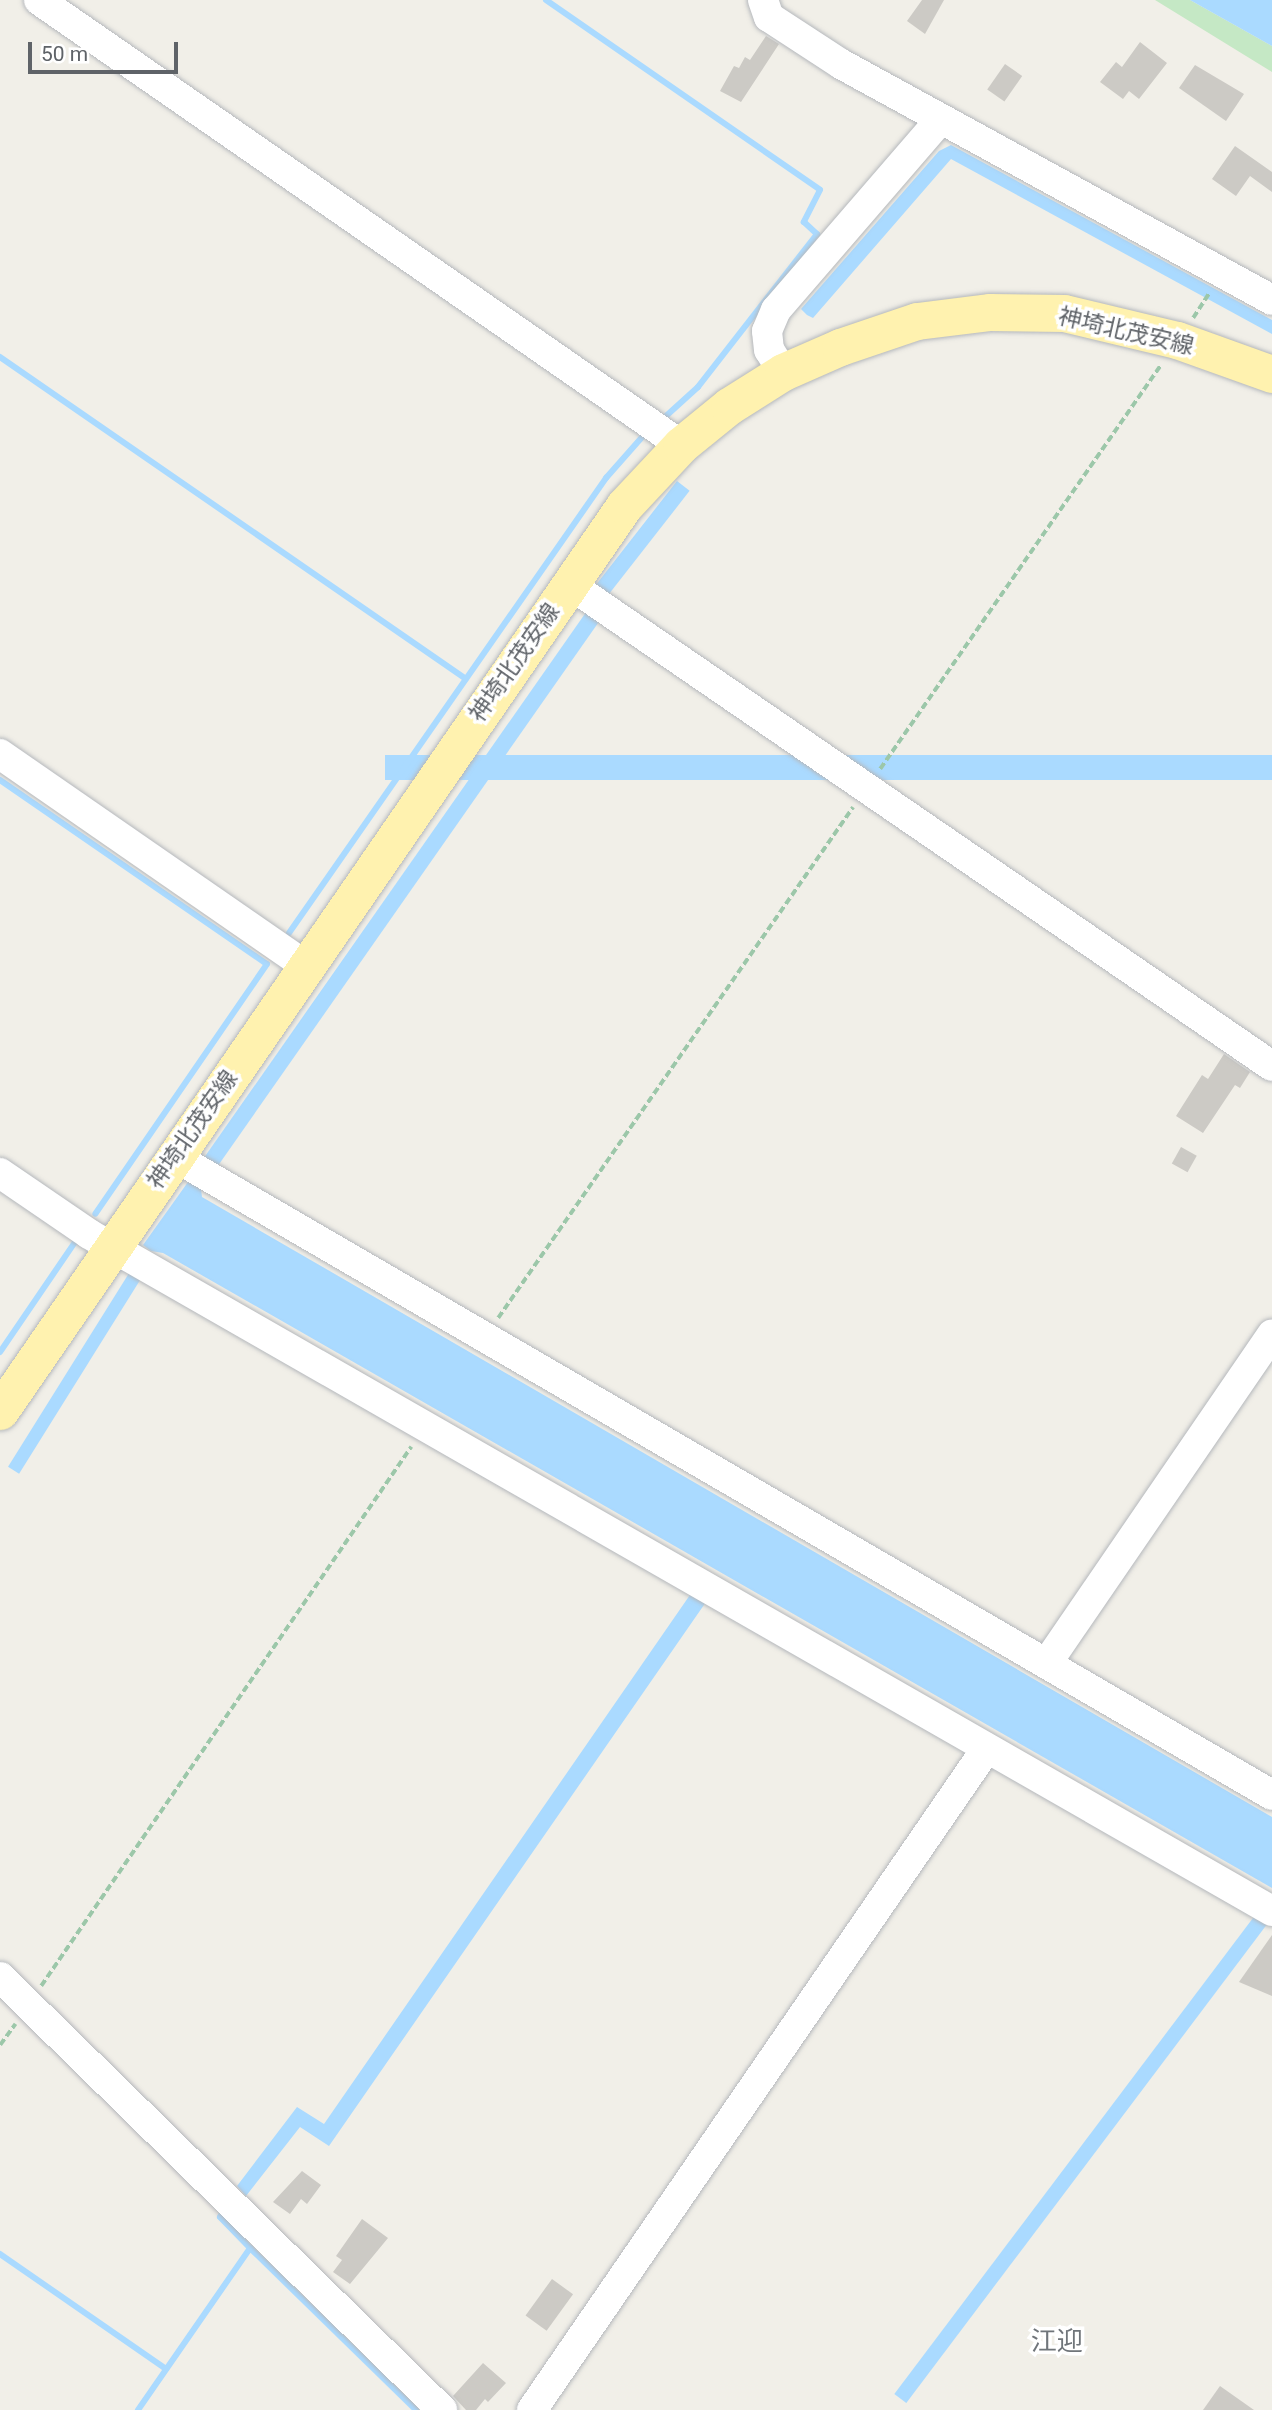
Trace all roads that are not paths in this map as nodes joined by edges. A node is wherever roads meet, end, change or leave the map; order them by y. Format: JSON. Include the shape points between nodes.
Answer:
{"nodes":[{"id":1,"x":39,"y":0,"type":"edge"},
{"id":2,"x":763,"y":0,"type":"edge"},
{"id":3,"x":940,"y":120,"type":"junction"},
{"id":4,"x":1272,"y":300,"type":"edge"},
{"id":5,"x":783,"y":372,"type":"junction"},
{"id":6,"x":1272,"y":374,"type":"edge"},
{"id":7,"x":681,"y":445,"type":"junction"},
{"id":8,"x":590,"y":598,"type":"junction"},
{"id":9,"x":0,"y":754,"type":"edge"},
{"id":10,"x":306,"y":966,"type":"junction"},
{"id":11,"x":1272,"y":1066,"type":"edge"},
{"id":12,"x":194,"y":1170,"type":"junction"},
{"id":13,"x":0,"y":1173,"type":"edge"},
{"id":14,"x":133,"y":1258,"type":"junction"},
{"id":15,"x":1272,"y":1335,"type":"edge"},
{"id":16,"x":0,"y":1411,"type":"edge"},
{"id":17,"x":1047,"y":1663,"type":"junction"},
{"id":18,"x":987,"y":1748,"type":"junction"},
{"id":19,"x":1272,"y":1795,"type":"edge"},
{"id":20,"x":1272,"y":1911,"type":"edge"},
{"id":21,"x":0,"y":1977,"type":"edge"},
{"id":22,"x":442,"y":2410,"type":"edge"},
{"id":23,"x":532,"y":2410,"type":"edge"}],
"edges":[{"from":1,"to":7,"type":"street"},
{"from":2,"to":3,"type":"street","via":[[769,17]]},
{"from":3,"to":4,"type":"street"},
{"from":3,"to":5,"type":"street","via":[[776,310],[767,331],[769,350]]},
{"from":5,"to":6,"type":"main road","name":"神埼北茂安線","via":[[917,321],[990,312],[1064,313],[1177,340]]},
{"from":5,"to":7,"type":"main road","name":"神埼北茂安線","via":[[729,406]]},
{"from":7,"to":8,"type":"main road","name":"神埼北茂安線","via":[[624,506]]},
{"from":8,"to":10,"type":"main road","name":"神埼北茂安線"},
{"from":8,"to":11,"type":"street"},
{"from":9,"to":10,"type":"street"},
{"from":10,"to":12,"type":"main road","name":"神埼北茂安線"},
{"from":12,"to":14,"type":"main road","name":"神埼北茂安線"},
{"from":12,"to":17,"type":"street"},
{"from":13,"to":14,"type":"street"},
{"from":14,"to":16,"type":"main road","name":"神埼北茂安線"},
{"from":14,"to":18,"type":"street"},
{"from":15,"to":17,"type":"street"},
{"from":17,"to":19,"type":"street"},
{"from":18,"to":20,"type":"street"},
{"from":18,"to":23,"type":"street"},
{"from":21,"to":22,"type":"street"}]}
